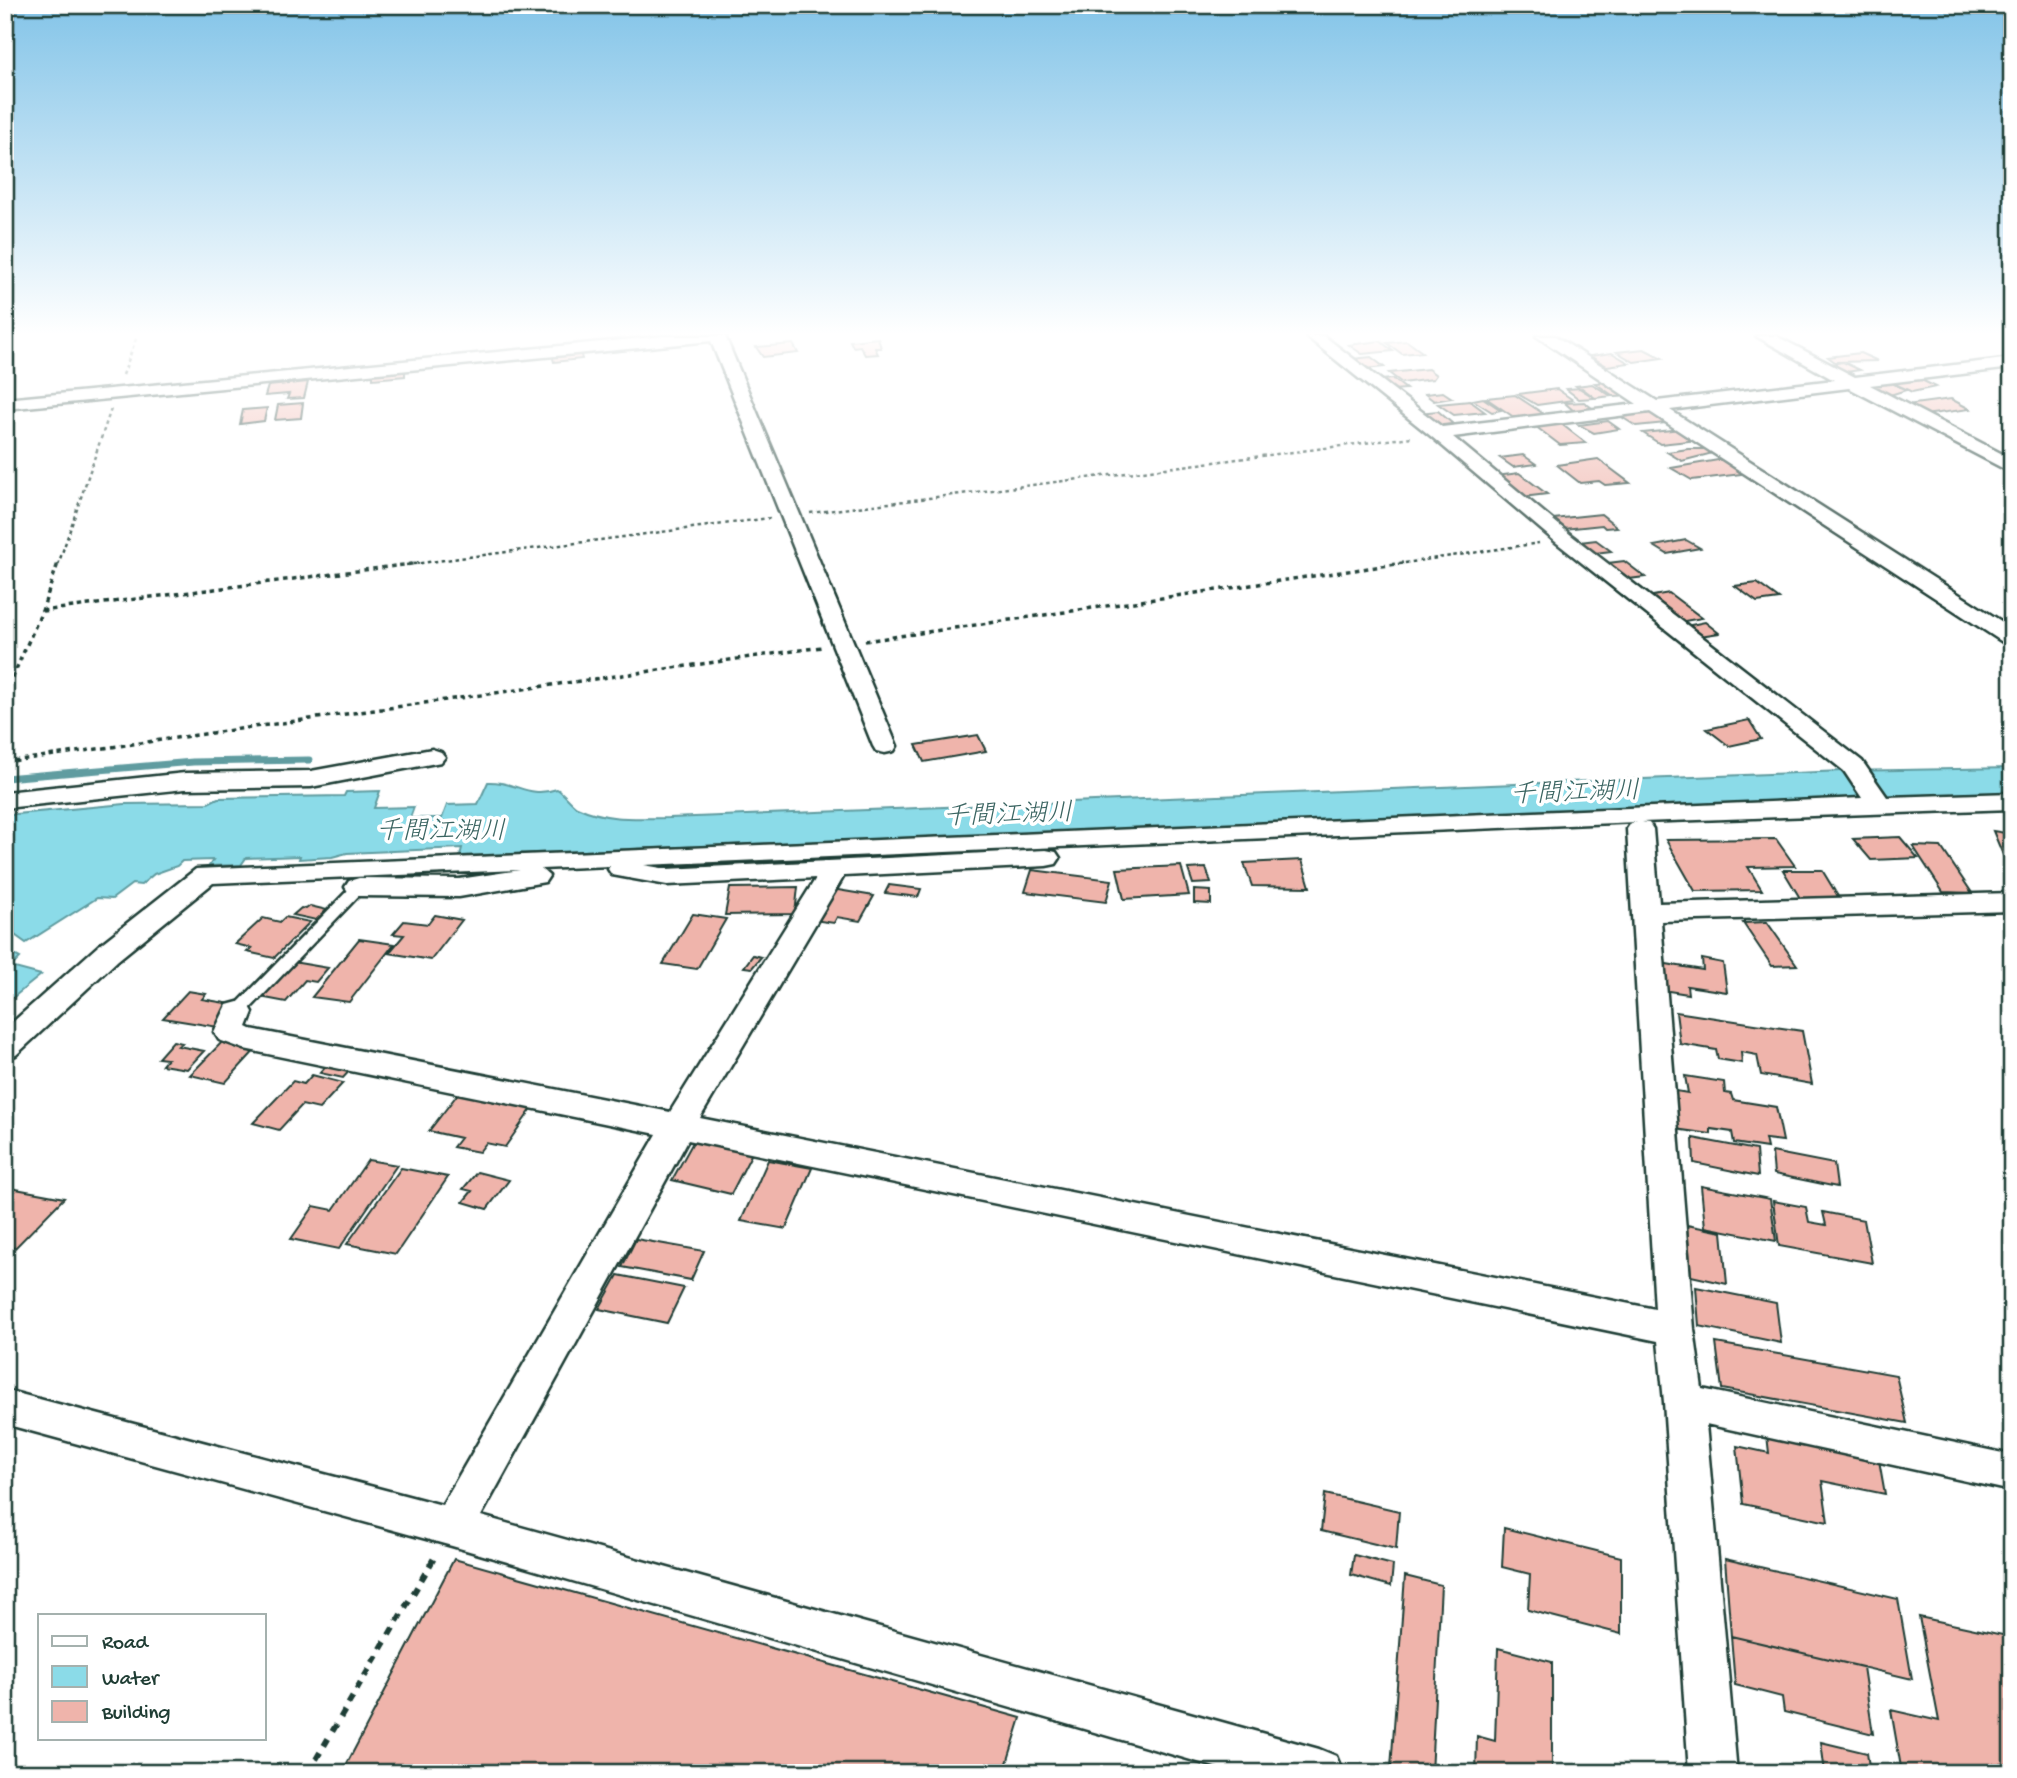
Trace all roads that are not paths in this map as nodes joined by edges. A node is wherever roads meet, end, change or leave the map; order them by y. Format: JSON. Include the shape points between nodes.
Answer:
{"nodes":[{"id":1,"x":751,"y":419,"type":"edge"},
{"id":2,"x":1420,"y":419,"type":"edge"},
{"id":3,"x":1555,"y":419,"type":"edge"},
{"id":4,"x":1674,"y":419,"type":"edge"},
{"id":5,"x":1921,"y":419,"type":"edge"},
{"id":6,"x":1438,"y":433,"type":"junction"},
{"id":7,"x":2012,"y":467,"type":"edge"},
{"id":8,"x":2012,"y":638,"type":"edge"},
{"id":9,"x":885,"y":746,"type":"dead end"},
{"id":10,"x":432,"y":757,"type":"dead end"},
{"id":11,"x":5,"y":800,"type":"edge"},
{"id":12,"x":1875,"y":800,"type":"junction"},
{"id":13,"x":2012,"y":801,"type":"edge"},
{"id":14,"x":1772,"y":808,"type":"junction"},
{"id":15,"x":1640,"y":829,"type":"junction"},
{"id":16,"x":570,"y":860,"type":"junction"},
{"id":17,"x":835,"y":869,"type":"junction"},
{"id":18,"x":359,"y":887,"type":"joint"},
{"id":19,"x":2012,"y":902,"type":"edge"},
{"id":20,"x":1647,"y":912,"type":"junction"},
{"id":21,"x":238,"y":1012,"type":"joint"},
{"id":22,"x":5,"y":1047,"type":"edge"},
{"id":23,"x":680,"y":1125,"type":"junction"},
{"id":24,"x":1675,"y":1329,"type":"junction"},
{"id":25,"x":1684,"y":1402,"type":"junction"},
{"id":26,"x":5,"y":1407,"type":"edge"},
{"id":27,"x":2012,"y":1473,"type":"edge"},
{"id":28,"x":452,"y":1527,"type":"junction"},
{"id":29,"x":1319,"y":1773,"type":"edge"},
{"id":30,"x":1713,"y":1773,"type":"edge"}],
"edges":[{"from":1,"to":9,"type":"street"},
{"from":2,"to":6,"type":"street"},
{"from":3,"to":6,"type":"street"},
{"from":4,"to":8,"type":"street"},
{"from":5,"to":7,"type":"street"},
{"from":6,"to":12,"type":"street","via":[[1564,539],[1853,766]]},
{"from":10,"to":11,"type":"street","via":[[311,779],[185,781]]},
{"from":12,"to":13,"type":"street"},
{"from":12,"to":14,"type":"street"},
{"from":14,"to":15,"type":"street","via":[[1775,823]]},
{"from":14,"to":16,"type":"street"},
{"from":15,"to":17,"type":"street"},
{"from":15,"to":20,"type":"street"},
{"from":16,"to":17,"type":"street","via":[[667,877]]},
{"from":16,"to":18,"type":"street","via":[[565,872],[460,888]]},
{"from":16,"to":22,"type":"street","via":[[206,875],[108,953]]},
{"from":17,"to":23,"type":"street"},
{"from":18,"to":21,"type":"lane"},
{"from":19,"to":20,"type":"street"},
{"from":20,"to":24,"type":"street"},
{"from":21,"to":23,"type":"street","via":[[230,1032],[244,1038]]},
{"from":23,"to":24,"type":"street"},
{"from":23,"to":28,"type":"street"},
{"from":24,"to":25,"type":"street"},
{"from":25,"to":27,"type":"street"},
{"from":25,"to":30,"type":"street"},
{"from":26,"to":28,"type":"street"},
{"from":28,"to":29,"type":"street"}]}
